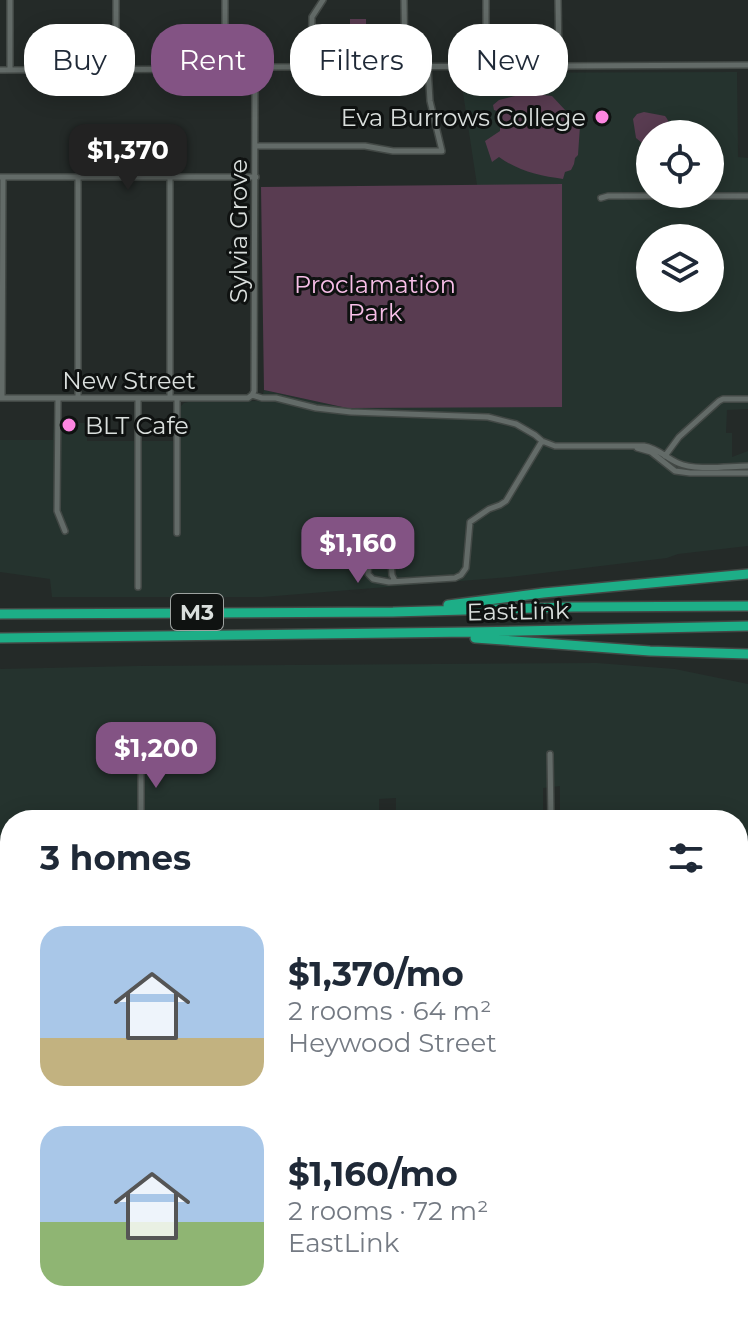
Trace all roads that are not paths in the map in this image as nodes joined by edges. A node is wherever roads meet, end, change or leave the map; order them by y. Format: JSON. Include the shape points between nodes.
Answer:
{"nodes":[{"id":1,"x":10,"y":0,"type":"edge"},
{"id":2,"x":116,"y":0,"type":"edge"},
{"id":3,"x":225,"y":0,"type":"edge"},
{"id":4,"x":323,"y":0,"type":"edge"},
{"id":5,"x":404,"y":0,"type":"edge"},
{"id":6,"x":486,"y":0,"type":"edge"},
{"id":7,"x":558,"y":0,"type":"edge"},
{"id":8,"x":116,"y":24,"type":"edge"},
{"id":9,"x":225,"y":24,"type":"edge"},
{"id":10,"x":312,"y":24,"type":"edge"},
{"id":11,"x":404,"y":24,"type":"edge"},
{"id":12,"x":486,"y":24,"type":"edge"},
{"id":13,"x":559,"y":24,"type":"edge"},
{"id":14,"x":568,"y":63,"type":"edge"},
{"id":15,"x":748,"y":65,"type":"edge"},
{"id":16,"x":0,"y":70,"type":"edge"},
{"id":17,"x":10,"y":70,"type":"junction"},
{"id":18,"x":24,"y":70,"type":"edge"},
{"id":19,"x":255,"y":96,"type":"edge"},
{"id":20,"x":430,"y":96,"type":"edge"},
{"id":21,"x":256,"y":146,"type":"junction"},
{"id":22,"x":1,"y":177,"type":"edge"},
{"id":23,"x":78,"y":177,"type":"junction"},
{"id":24,"x":170,"y":177,"type":"junction"},
{"id":25,"x":256,"y":177,"type":"junction"},
{"id":26,"x":748,"y":196,"type":"edge"},
{"id":27,"x":601,"y":198,"type":"dead end"},
{"id":28,"x":253,"y":393,"type":"junction"},
{"id":29,"x":1,"y":398,"type":"edge"},
{"id":30,"x":58,"y":398,"type":"junction"},
{"id":31,"x":78,"y":398,"type":"junction"},
{"id":32,"x":138,"y":398,"type":"junction"},
{"id":33,"x":173,"y":398,"type":"junction"},
{"id":34,"x":748,"y":399,"type":"edge"},
{"id":35,"x":542,"y":441,"type":"junction"},
{"id":36,"x":664,"y":458,"type":"junction"},
{"id":37,"x":748,"y":466,"type":"edge"},
{"id":38,"x":748,"y":473,"type":"edge"},
{"id":39,"x":65,"y":531,"type":"dead end"},
{"id":40,"x":177,"y":533,"type":"dead end"},
{"id":41,"x":748,"y":574,"type":"edge"},
{"id":42,"x":395,"y":581,"type":"junction"},
{"id":43,"x":138,"y":587,"type":"dead end"},
{"id":44,"x":748,"y":606,"type":"edge"},
{"id":45,"x":393,"y":612,"type":"junction"},
{"id":46,"x":0,"y":614,"type":"edge"},
{"id":47,"x":748,"y":626,"type":"edge"},
{"id":48,"x":416,"y":633,"type":"junction"},
{"id":49,"x":0,"y":638,"type":"edge"},
{"id":50,"x":748,"y":654,"type":"edge"},
{"id":51,"x":550,"y":754,"type":"dead end"},
{"id":52,"x":141,"y":760,"type":"dead end"},
{"id":53,"x":141,"y":810,"type":"edge"},
{"id":54,"x":551,"y":810,"type":"edge"}],
"edges":[{"from":1,"to":17,"type":"street"},
{"from":2,"to":8,"type":"street"},
{"from":3,"to":9,"type":"street"},
{"from":4,"to":10,"type":"street"},
{"from":5,"to":11,"type":"street"},
{"from":6,"to":12,"type":"street"},
{"from":7,"to":13,"type":"street"},
{"from":14,"to":15,"type":"street"},
{"from":16,"to":17,"type":"street"},
{"from":17,"to":18,"type":"street"},
{"from":19,"to":21,"type":"street","name":"Sylvia Grove"},
{"from":20,"to":21,"type":"street","via":[[442,151]]},
{"from":21,"to":25,"type":"street","name":"Sylvia Grove"},
{"from":22,"to":23,"type":"street"},
{"from":22,"to":29,"type":"street"},
{"from":23,"to":24,"type":"street"},
{"from":23,"to":31,"type":"street"},
{"from":24,"to":25,"type":"street"},
{"from":24,"to":33,"type":"street"},
{"from":25,"to":28,"type":"street","name":"Sylvia Grove"},
{"from":26,"to":27,"type":"street"},
{"from":28,"to":33,"type":"street","name":"New Street","via":[[248,398]]},
{"from":28,"to":35,"type":"street","name":"New Street","via":[[339,411],[488,417],[516,424]]},
{"from":29,"to":30,"type":"street","name":"New Street"},
{"from":30,"to":31,"type":"street","name":"New Street"},
{"from":30,"to":39,"type":"street","via":[[57,511]]},
{"from":31,"to":32,"type":"street","name":"New Street"},
{"from":32,"to":33,"type":"street","name":"New Street"},
{"from":32,"to":43,"type":"street"},
{"from":33,"to":40,"type":"street"},
{"from":34,"to":36,"type":"street","via":[[719,401]]},
{"from":35,"to":36,"type":"street","via":[[567,447],[633,446]]},
{"from":35,"to":42,"type":"street","via":[[506,501],[470,522],[461,575]]},
{"from":36,"to":37,"type":"street","via":[[691,467]]},
{"from":36,"to":38,"type":"street","via":[[675,471]]},
{"from":41,"to":45,"type":"highway"},
{"from":42,"to":42,"type":"street","via":[[390,549],[370,547],[368,574]]},
{"from":44,"to":45,"type":"highway","name":"EastLink","number":"M3"},
{"from":45,"to":46,"type":"highway","name":"EastLink","number":"M3"},
{"from":47,"to":48,"type":"highway","name":"EastLink","number":"M3"},
{"from":48,"to":49,"type":"highway","name":"EastLink","number":"M3"},
{"from":48,"to":50,"type":"highway"},
{"from":51,"to":54,"type":"street"},
{"from":52,"to":53,"type":"street"}]}
